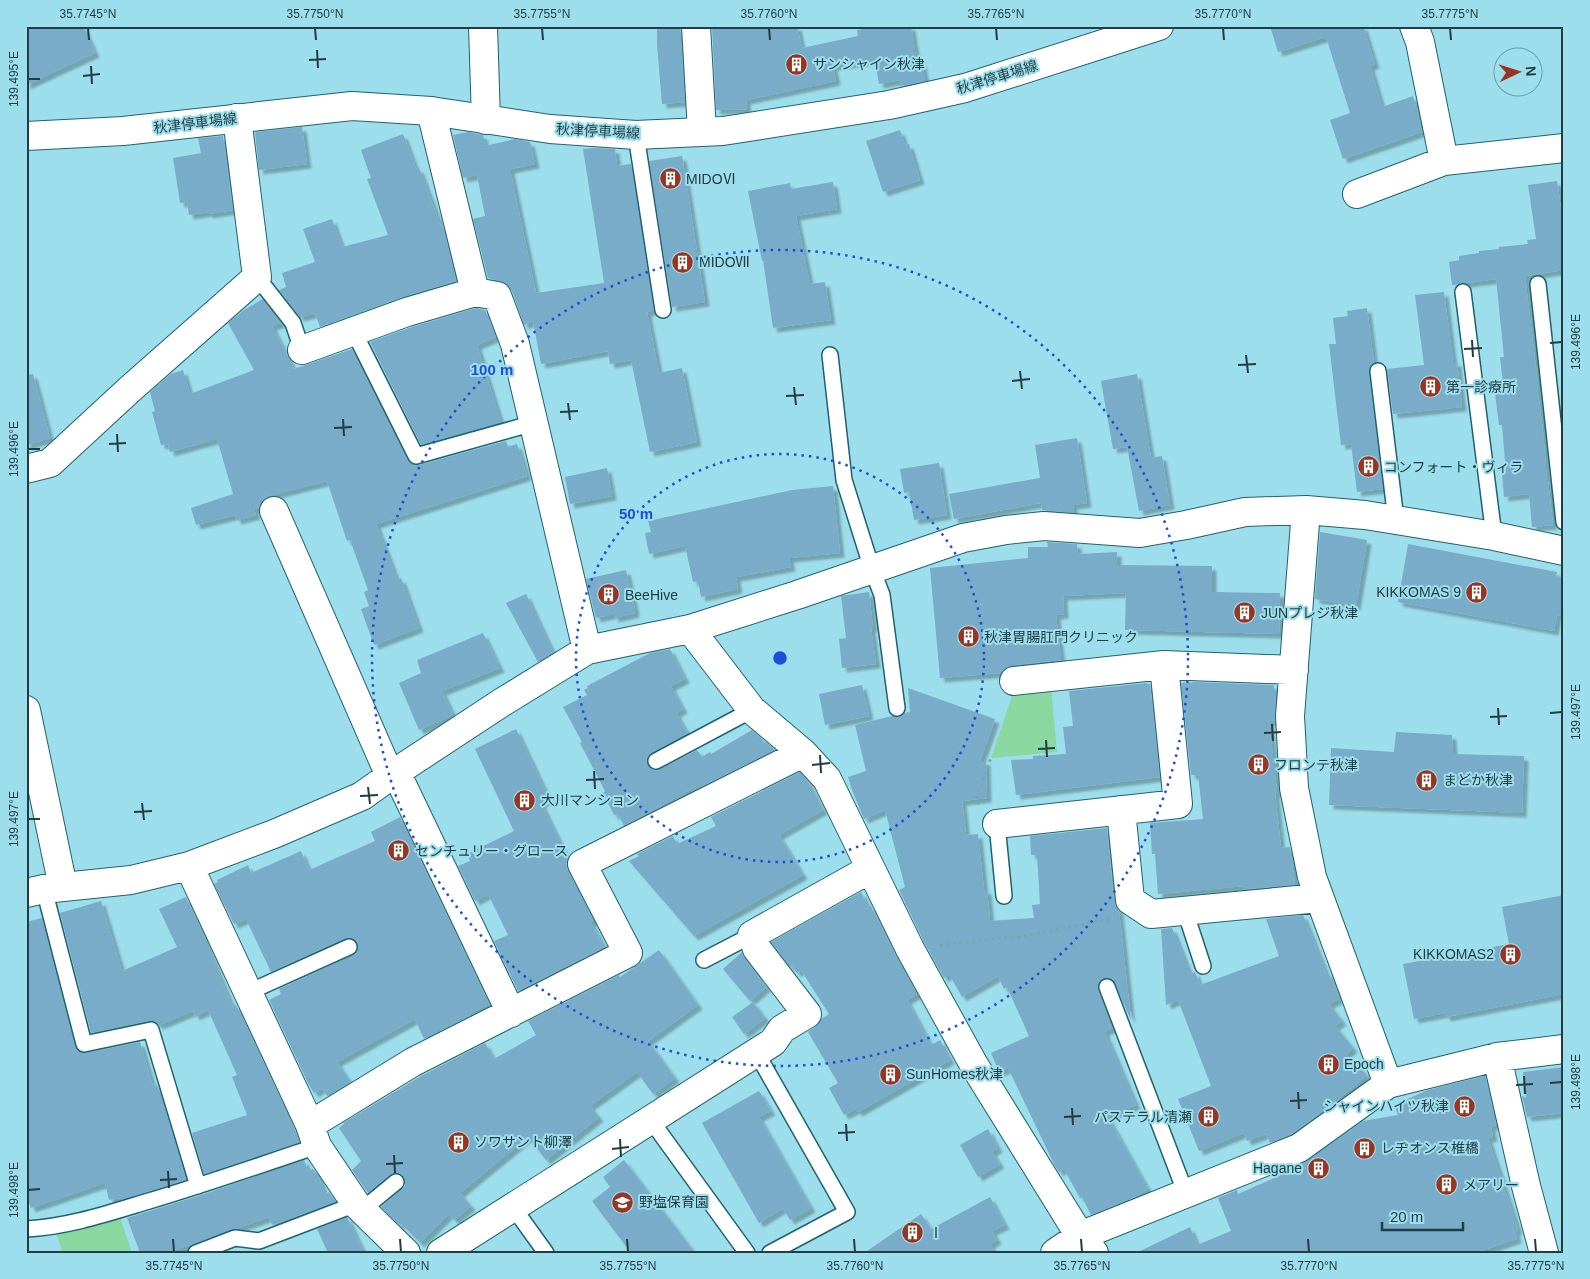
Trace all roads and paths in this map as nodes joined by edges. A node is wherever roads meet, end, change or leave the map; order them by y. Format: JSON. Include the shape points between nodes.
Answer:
{"nodes":[{"id":1,"x":483,"y":26,"type":"edge"},
{"id":2,"x":696,"y":26,"type":"edge"},
{"id":3,"x":1159,"y":26,"type":"edge"},
{"id":4,"x":1414,"y":26,"type":"edge"},
{"id":5,"x":431,"y":112,"type":"junction"},
{"id":6,"x":237,"y":118,"type":"junction"},
{"id":7,"x":486,"y":120,"type":"junction"},
{"id":8,"x":702,"y":131,"type":"junction"},
{"id":9,"x":636,"y":135,"type":"junction"},
{"id":10,"x":26,"y":136,"type":"edge"},
{"id":11,"x":1564,"y":148,"type":"edge"},
{"id":12,"x":1444,"y":161,"type":"junction"},
{"id":13,"x":1357,"y":194,"type":"dead end"},
{"id":14,"x":257,"y":277,"type":"junction"},
{"id":15,"x":1538,"y":284,"type":"dead end"},
{"id":16,"x":475,"y":292,"type":"junction"},
{"id":17,"x":1463,"y":292,"type":"dead end"},
{"id":18,"x":663,"y":310,"type":"dead end"},
{"id":19,"x":354,"y":332,"type":"junction"},
{"id":20,"x":302,"y":350,"type":"joint"},
{"id":21,"x":830,"y":355,"type":"dead end"},
{"id":22,"x":1378,"y":371,"type":"dead end"},
{"id":23,"x":534,"y":423,"type":"junction"},
{"id":24,"x":26,"y":469,"type":"edge"},
{"id":25,"x":1306,"y":510,"type":"junction"},
{"id":26,"x":274,"y":511,"type":"dead end"},
{"id":27,"x":1396,"y":520,"type":"junction"},
{"id":28,"x":1564,"y":522,"type":"edge"},
{"id":29,"x":1494,"y":536,"type":"junction"},
{"id":30,"x":1564,"y":551,"type":"edge"},
{"id":31,"x":872,"y":569,"type":"junction"},
{"id":32,"x":690,"y":629,"type":"junction"},
{"id":33,"x":587,"y":650,"type":"junction"},
{"id":34,"x":1164,"y":664,"type":"junction"},
{"id":35,"x":1294,"y":670,"type":"junction"},
{"id":36,"x":1014,"y":681,"type":"dead end"},
{"id":37,"x":897,"y":708,"type":"dead end"},
{"id":38,"x":26,"y":710,"type":"edge"},
{"id":39,"x":752,"y":710,"type":"junction"},
{"id":40,"x":803,"y":753,"type":"junction"},
{"id":41,"x":991,"y":758,"type":"dead end"},
{"id":42,"x":656,"y":762,"type":"dead end"},
{"id":43,"x":393,"y":774,"type":"junction"},
{"id":44,"x":1121,"y":810,"type":"junction"},
{"id":45,"x":997,"y":824,"type":"junction"},
{"id":46,"x":190,"y":866,"type":"junction"},
{"id":47,"x":870,"y":869,"type":"junction"},
{"id":48,"x":44,"y":889,"type":"edge"},
{"id":49,"x":1004,"y":896,"type":"dead end"},
{"id":50,"x":1319,"y":898,"type":"junction"},
{"id":51,"x":1139,"y":906,"type":"junction"},
{"id":52,"x":1185,"y":911,"type":"junction"},
{"id":53,"x":752,"y":935,"type":"junction"},
{"id":54,"x":349,"y":947,"type":"dead end"},
{"id":55,"x":910,"y":949,"type":"junction"},
{"id":56,"x":704,"y":960,"type":"dead end"},
{"id":57,"x":1203,"y":966,"type":"dead end"},
{"id":58,"x":1106,"y":987,"type":"dead end"},
{"id":59,"x":249,"y":992,"type":"junction"},
{"id":60,"x":511,"y":1012,"type":"junction"},
{"id":61,"x":1564,"y":1050,"type":"edge"},
{"id":62,"x":756,"y":1052,"type":"junction"},
{"id":63,"x":1497,"y":1057,"type":"junction"},
{"id":64,"x":1388,"y":1084,"type":"junction"},
{"id":65,"x":650,"y":1119,"type":"junction"},
{"id":66,"x":314,"y":1136,"type":"junction"},
{"id":67,"x":396,"y":1182,"type":"dead end"},
{"id":68,"x":198,"y":1186,"type":"junction"},
{"id":69,"x":1186,"y":1194,"type":"junction"},
{"id":70,"x":359,"y":1207,"type":"junction"},
{"id":71,"x":514,"y":1207,"type":"junction"},
{"id":72,"x":26,"y":1229,"type":"edge"},
{"id":73,"x":1087,"y":1244,"type":"edge"},
{"id":74,"x":196,"y":1253,"type":"edge"},
{"id":75,"x":406,"y":1253,"type":"edge"},
{"id":76,"x":441,"y":1253,"type":"edge"},
{"id":77,"x":546,"y":1253,"type":"edge"},
{"id":78,"x":747,"y":1253,"type":"edge"},
{"id":79,"x":770,"y":1253,"type":"edge"},
{"id":80,"x":1055,"y":1253,"type":"edge"},
{"id":81,"x":1544,"y":1253,"type":"edge"}],
"edges":[{"from":1,"to":7,"type":"street"},
{"from":2,"to":8,"type":"street"},
{"from":3,"to":8,"type":"street","name":"秋津停車場線","via":[[965,88],[879,106],[723,131]]},
{"from":4,"to":12,"type":"street"},
{"from":5,"to":6,"type":"street","name":"秋津停車場線","via":[[352,106]]},
{"from":5,"to":7,"type":"street","name":"秋津停車場線"},
{"from":5,"to":16,"type":"street"},
{"from":6,"to":10,"type":"street","name":"秋津停車場線","via":[[123,131]]},
{"from":6,"to":14,"type":"street"},
{"from":7,"to":9,"type":"street","name":"秋津停車場線","via":[[550,129]]},
{"from":8,"to":9,"type":"street","name":"秋津停車場線"},
{"from":9,"to":18,"type":"lane"},
{"from":11,"to":12,"type":"street"},
{"from":12,"to":13,"type":"street"},
{"from":14,"to":20,"type":"lane","via":[[293,323]]},
{"from":14,"to":24,"type":"street","via":[[50,464]]},
{"from":15,"to":28,"type":"lane"},
{"from":16,"to":19,"type":"street"},
{"from":16,"to":23,"type":"street","via":[[496,296],[515,344]]},
{"from":17,"to":29,"type":"lane"},
{"from":19,"to":20,"type":"street"},
{"from":19,"to":23,"type":"lane","via":[[416,456]]},
{"from":21,"to":31,"type":"lane","via":[[844,480]]},
{"from":22,"to":27,"type":"lane"},
{"from":23,"to":33,"type":"street"},
{"from":25,"to":27,"type":"street"},
{"from":25,"to":31,"type":"street","via":[[1245,512],[1140,533],[1044,526],[1006,530],[963,538]]},
{"from":25,"to":35,"type":"street"},
{"from":26,"to":43,"type":"street"},
{"from":27,"to":29,"type":"street"},
{"from":29,"to":30,"type":"street"},
{"from":31,"to":32,"type":"street"},
{"from":31,"to":37,"type":"lane","via":[[882,595]]},
{"from":32,"to":33,"type":"street"},
{"from":32,"to":39,"type":"street"},
{"from":33,"to":43,"type":"street"},
{"from":34,"to":35,"type":"street"},
{"from":34,"to":36,"type":"street"},
{"from":34,"to":44,"type":"street","via":[[1178,804]]},
{"from":35,"to":50,"type":"street","via":[[1290,716],[1294,788]]},
{"from":38,"to":48,"type":"street"},
{"from":39,"to":40,"type":"street"},
{"from":39,"to":42,"type":"lane"},
{"from":40,"to":47,"type":"street","via":[[827,779]]},
{"from":40,"to":60,"type":"street","via":[[582,864],[628,953]]},
{"from":41,"to":45,"type":"path","via":[[976,799]]},
{"from":43,"to":46,"type":"street","via":[[362,796]]},
{"from":43,"to":60,"type":"street"},
{"from":44,"to":45,"type":"street"},
{"from":44,"to":51,"type":"street","via":[[1130,900]]},
{"from":45,"to":49,"type":"lane"},
{"from":46,"to":48,"type":"street","via":[[131,880]]},
{"from":46,"to":59,"type":"street"},
{"from":47,"to":53,"type":"street"},
{"from":47,"to":55,"type":"street"},
{"from":48,"to":68,"type":"lane","via":[[84,1044],[151,1030]]},
{"from":50,"to":52,"type":"street"},
{"from":50,"to":64,"type":"street"},
{"from":51,"to":52,"type":"street","via":[[1151,914]]},
{"from":51,"to":55,"type":"path","via":[[1132,916],[1024,936]]},
{"from":52,"to":57,"type":"lane"},
{"from":53,"to":56,"type":"lane"},
{"from":53,"to":62,"type":"street","via":[[757,949],[806,1014],[782,1029],[773,1042]]},
{"from":54,"to":59,"type":"lane"},
{"from":55,"to":73,"type":"street","via":[[974,1064]]},
{"from":58,"to":69,"type":"lane"},
{"from":59,"to":66,"type":"street"},
{"from":60,"to":66,"type":"street","via":[[413,1062]]},
{"from":61,"to":63,"type":"street"},
{"from":62,"to":65,"type":"street"},
{"from":62,"to":79,"type":"lane","via":[[847,1212]]},
{"from":63,"to":64,"type":"street"},
{"from":63,"to":81,"type":"street"},
{"from":64,"to":69,"type":"street","via":[[1299,1148]]},
{"from":65,"to":71,"type":"street"},
{"from":65,"to":78,"type":"lane"},
{"from":66,"to":68,"type":"lane"},
{"from":66,"to":70,"type":"street"},
{"from":67,"to":70,"type":"lane"},
{"from":68,"to":72,"type":"lane","via":[[50,1228]]},
{"from":69,"to":73,"type":"street"},
{"from":70,"to":74,"type":"lane","via":[[259,1241],[235,1238]]},
{"from":70,"to":75,"type":"street"},
{"from":71,"to":76,"type":"street"},
{"from":71,"to":77,"type":"lane"},
{"from":73,"to":80,"type":"street"}]}
